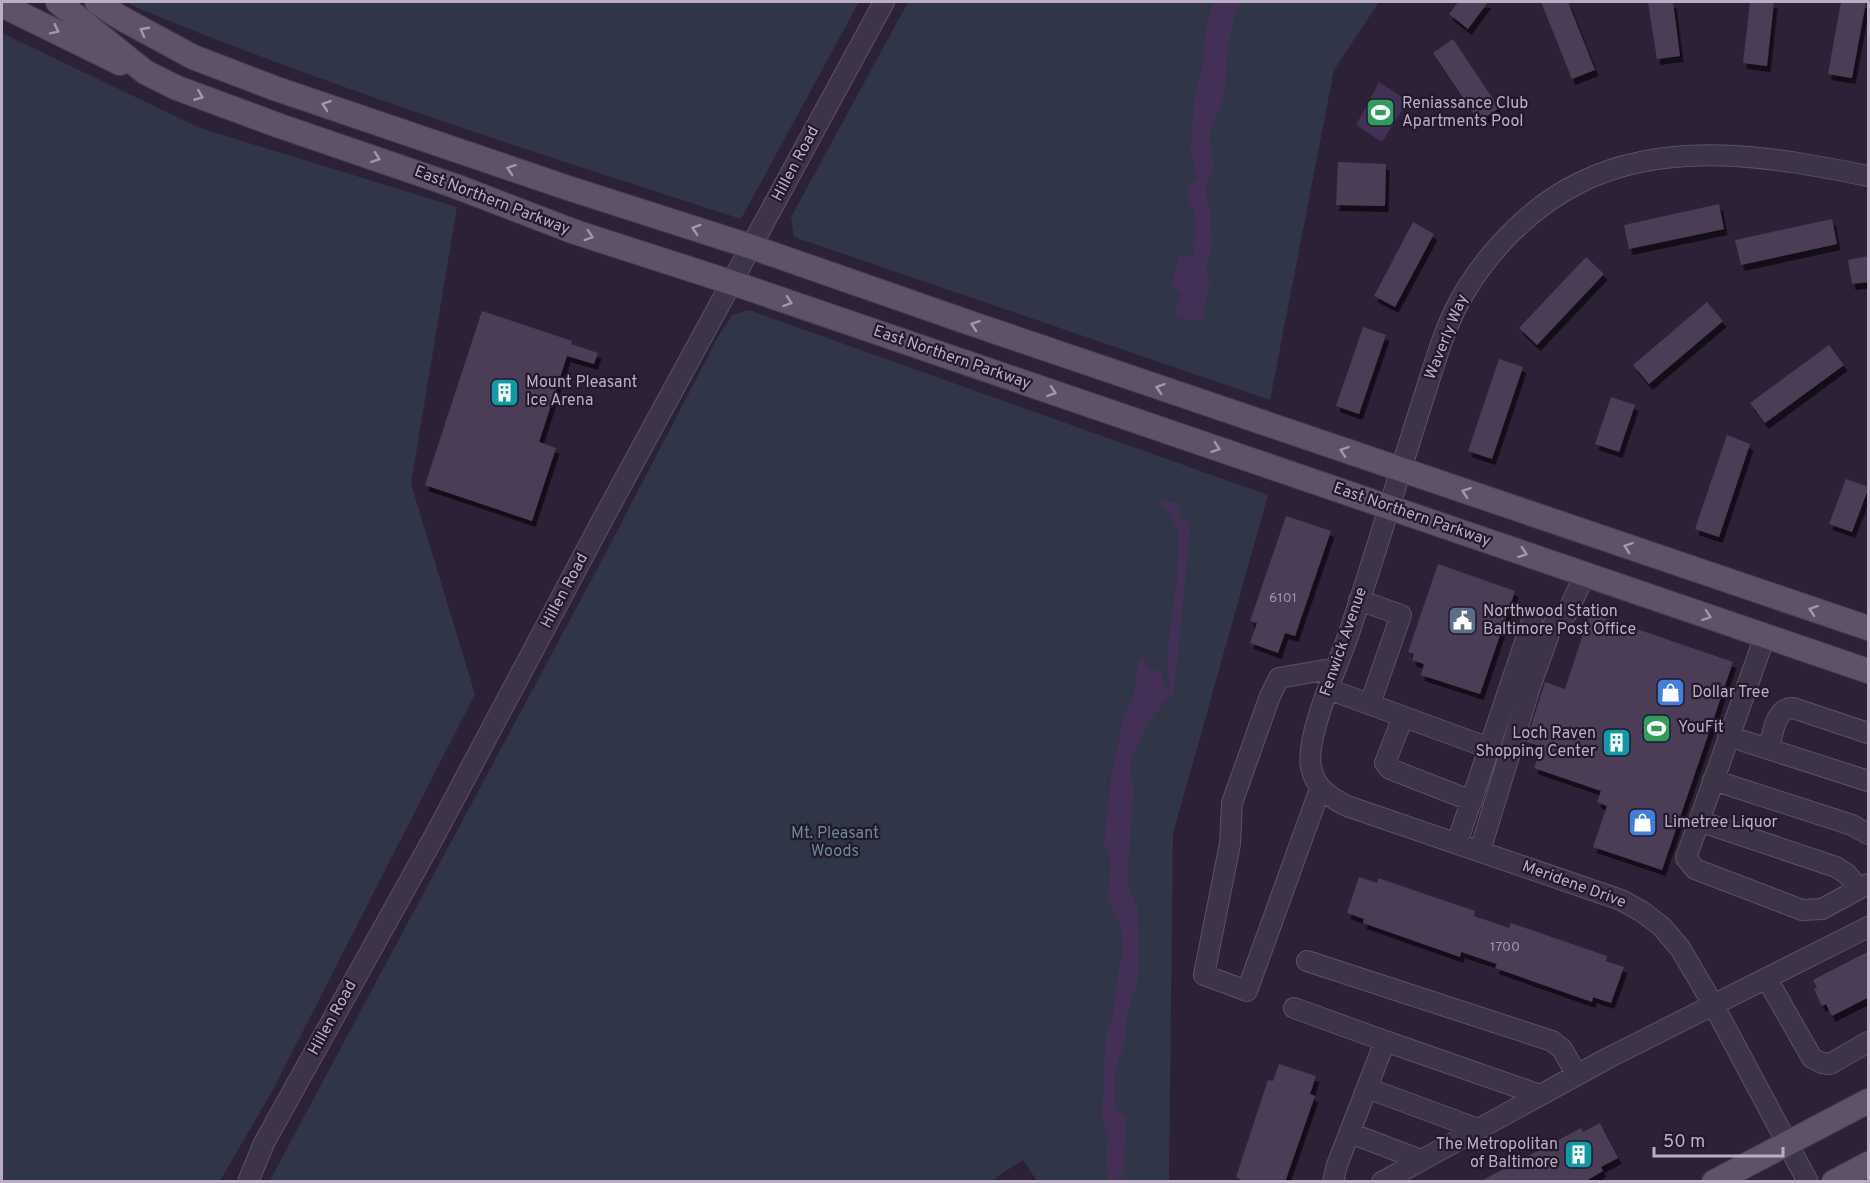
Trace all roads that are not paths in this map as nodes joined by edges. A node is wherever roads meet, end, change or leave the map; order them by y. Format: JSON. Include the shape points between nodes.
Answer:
{"nodes":[{"id":1,"x":58,"y":2,"type":"edge"},
{"id":2,"x":97,"y":2,"type":"edge"},
{"id":3,"x":884,"y":2,"type":"edge"},
{"id":4,"x":2,"y":5,"type":"edge"},
{"id":5,"x":145,"y":72,"type":"junction"},
{"id":6,"x":1869,"y":176,"type":"edge"},
{"id":7,"x":752,"y":247,"type":"junction"},
{"id":8,"x":733,"y":283,"type":"junction"},
{"id":9,"x":1400,"y":470,"type":"junction"},
{"id":10,"x":1388,"y":507,"type":"junction"},
{"id":11,"x":1585,"y":574,"type":"junction"},
{"id":12,"x":1359,"y":600,"type":"junction"},
{"id":13,"x":1532,"y":621,"type":"dead end"},
{"id":14,"x":1869,"y":628,"type":"edge"},
{"id":15,"x":1765,"y":636,"type":"junction"},
{"id":16,"x":1336,"y":668,"type":"junction"},
{"id":17,"x":1869,"y":671,"type":"edge"},
{"id":18,"x":1328,"y":689,"type":"junction"},
{"id":19,"x":1370,"y":704,"type":"junction"},
{"id":20,"x":1403,"y":717,"type":"junction"},
{"id":21,"x":1869,"y":733,"type":"edge"},
{"id":22,"x":1728,"y":736,"type":"junction"},
{"id":23,"x":1489,"y":748,"type":"junction"},
{"id":24,"x":1769,"y":748,"type":"junction"},
{"id":25,"x":1713,"y":780,"type":"junction"},
{"id":26,"x":1869,"y":781,"type":"edge"},
{"id":27,"x":1317,"y":783,"type":"junction"},
{"id":28,"x":1472,"y":801,"type":"junction"},
{"id":29,"x":1699,"y":821,"type":"junction"},
{"id":30,"x":1869,"y":834,"type":"edge"},
{"id":31,"x":1457,"y":843,"type":"junction"},
{"id":32,"x":1479,"y":851,"type":"junction"},
{"id":33,"x":1864,"y":887,"type":"edge"},
{"id":34,"x":1869,"y":927,"type":"edge"},
{"id":35,"x":1306,"y":961,"type":"dead end"},
{"id":36,"x":1767,"y":979,"type":"junction"},
{"id":37,"x":1714,"y":1006,"type":"junction"},
{"id":38,"x":1294,"y":1008,"type":"dead end"},
{"id":39,"x":1385,"y":1041,"type":"junction"},
{"id":40,"x":1869,"y":1042,"type":"edge"},
{"id":41,"x":1577,"y":1075,"type":"junction"},
{"id":42,"x":1367,"y":1088,"type":"junction"},
{"id":43,"x":1540,"y":1095,"type":"junction"},
{"id":44,"x":1869,"y":1101,"type":"edge"},
{"id":45,"x":1478,"y":1129,"type":"junction"},
{"id":46,"x":1350,"y":1133,"type":"junction"},
{"id":47,"x":1788,"y":1143,"type":"junction"},
{"id":48,"x":1421,"y":1160,"type":"junction"},
{"id":49,"x":1869,"y":1164,"type":"edge"},
{"id":50,"x":248,"y":1182,"type":"edge"},
{"id":51,"x":1333,"y":1182,"type":"edge"},
{"id":52,"x":1382,"y":1182,"type":"edge"},
{"id":53,"x":1714,"y":1182,"type":"edge"},
{"id":54,"x":1808,"y":1182,"type":"edge"},
{"id":55,"x":1834,"y":1182,"type":"edge"}],
"edges":[{"from":1,"to":5,"type":"main road","name":"East Northern Parkway"},
{"from":7,"to":2,"type":"main road","name":"East Northern Parkway","one_way":true,"via":[[264,84],[193,57]]},
{"from":3,"to":7,"type":"street","name":"Hillen Road"},
{"from":4,"to":5,"type":"main road","one_way":true},
{"from":5,"to":8,"type":"main road","name":"East Northern Parkway","one_way":true,"via":[[214,102],[575,232]]},
{"from":6,"to":9,"type":"street","name":"Waverly Way","via":[[1742,157],[1698,155],[1642,161],[1608,171],[1550,200],[1502,243],[1465,291],[1437,359]]},
{"from":7,"to":8,"type":"street","name":"Hillen Road"},
{"from":9,"to":7,"type":"main road","name":"East Northern Parkway","one_way":true},
{"from":8,"to":10,"type":"main road","name":"East Northern Parkway","one_way":true},
{"from":8,"to":50,"type":"street","name":"Hillen Road","via":[[264,1143]]},
{"from":9,"to":10,"type":"street","name":"Waverly Way"},
{"from":14,"to":9,"type":"main road","name":"East Northern Parkway","one_way":true},
{"from":10,"to":11,"type":"main road","name":"East Northern Parkway","one_way":true},
{"from":10,"to":12,"type":"street","name":"Fenwick Avenue"},
{"from":11,"to":15,"type":"main road","name":"East Northern Parkway","one_way":true},
{"from":11,"to":32,"type":"street","via":[[1567,613],[1550,631]]},
{"from":12,"to":16,"type":"street","name":"Fenwick Avenue"},
{"from":12,"to":19,"type":"street","via":[[1401,615]]},
{"from":13,"to":23,"type":"street"},
{"from":15,"to":17,"type":"main road","name":"East Northern Parkway"},
{"from":15,"to":22,"type":"street"},
{"from":16,"to":18,"type":"street","name":"Fenwick Avenue"},
{"from":16,"to":27,"type":"street","via":[[1279,678],[1270,696],[1232,803],[1230,844],[1204,975],[1247,991]]},
{"from":18,"to":19,"type":"street"},
{"from":18,"to":27,"type":"street","name":"Fenwick Avenue","via":[[1312,747],[1311,765]]},
{"from":19,"to":20,"type":"street"},
{"from":20,"to":23,"type":"street"},
{"from":20,"to":28,"type":"street","via":[[1385,763],[1390,769]]},
{"from":21,"to":24,"type":"street","via":[[1786,708],[1780,712]]},
{"from":22,"to":24,"type":"street"},
{"from":22,"to":25,"type":"street"},
{"from":23,"to":28,"type":"street"},
{"from":24,"to":26,"type":"street"},
{"from":25,"to":29,"type":"street"},
{"from":25,"to":30,"type":"street"},
{"from":27,"to":31,"type":"street","name":"Meridene Drive","via":[[1330,798],[1347,806]]},
{"from":28,"to":31,"type":"street"},
{"from":29,"to":33,"type":"street","via":[[1836,867]]},
{"from":29,"to":33,"type":"street","via":[[1686,858],[1695,869],[1802,910],[1822,909]]},
{"from":31,"to":32,"type":"street","name":"Meridene Drive"},
{"from":32,"to":37,"type":"street","name":"Meridene Drive","via":[[1621,900],[1641,911],[1680,948]]},
{"from":34,"to":36,"type":"street"},
{"from":35,"to":41,"type":"street","via":[[1552,1041],[1562,1049]]},
{"from":36,"to":37,"type":"street"},
{"from":36,"to":40,"type":"street","via":[[1812,1058],[1830,1064]]},
{"from":37,"to":41,"type":"street"},
{"from":37,"to":47,"type":"street","name":"Meridene Drive"},
{"from":38,"to":39,"type":"street"},
{"from":39,"to":42,"type":"street"},
{"from":39,"to":43,"type":"street"},
{"from":41,"to":43,"type":"street"},
{"from":42,"to":45,"type":"street"},
{"from":42,"to":46,"type":"street"},
{"from":43,"to":45,"type":"street"},
{"from":44,"to":47,"type":"main road"},
{"from":45,"to":48,"type":"street"},
{"from":46,"to":48,"type":"street"},
{"from":46,"to":51,"type":"street"},
{"from":47,"to":53,"type":"main road"},
{"from":47,"to":54,"type":"street","name":"Meridene Drive"},
{"from":48,"to":52,"type":"street"},
{"from":49,"to":55,"type":"main road"}]}
